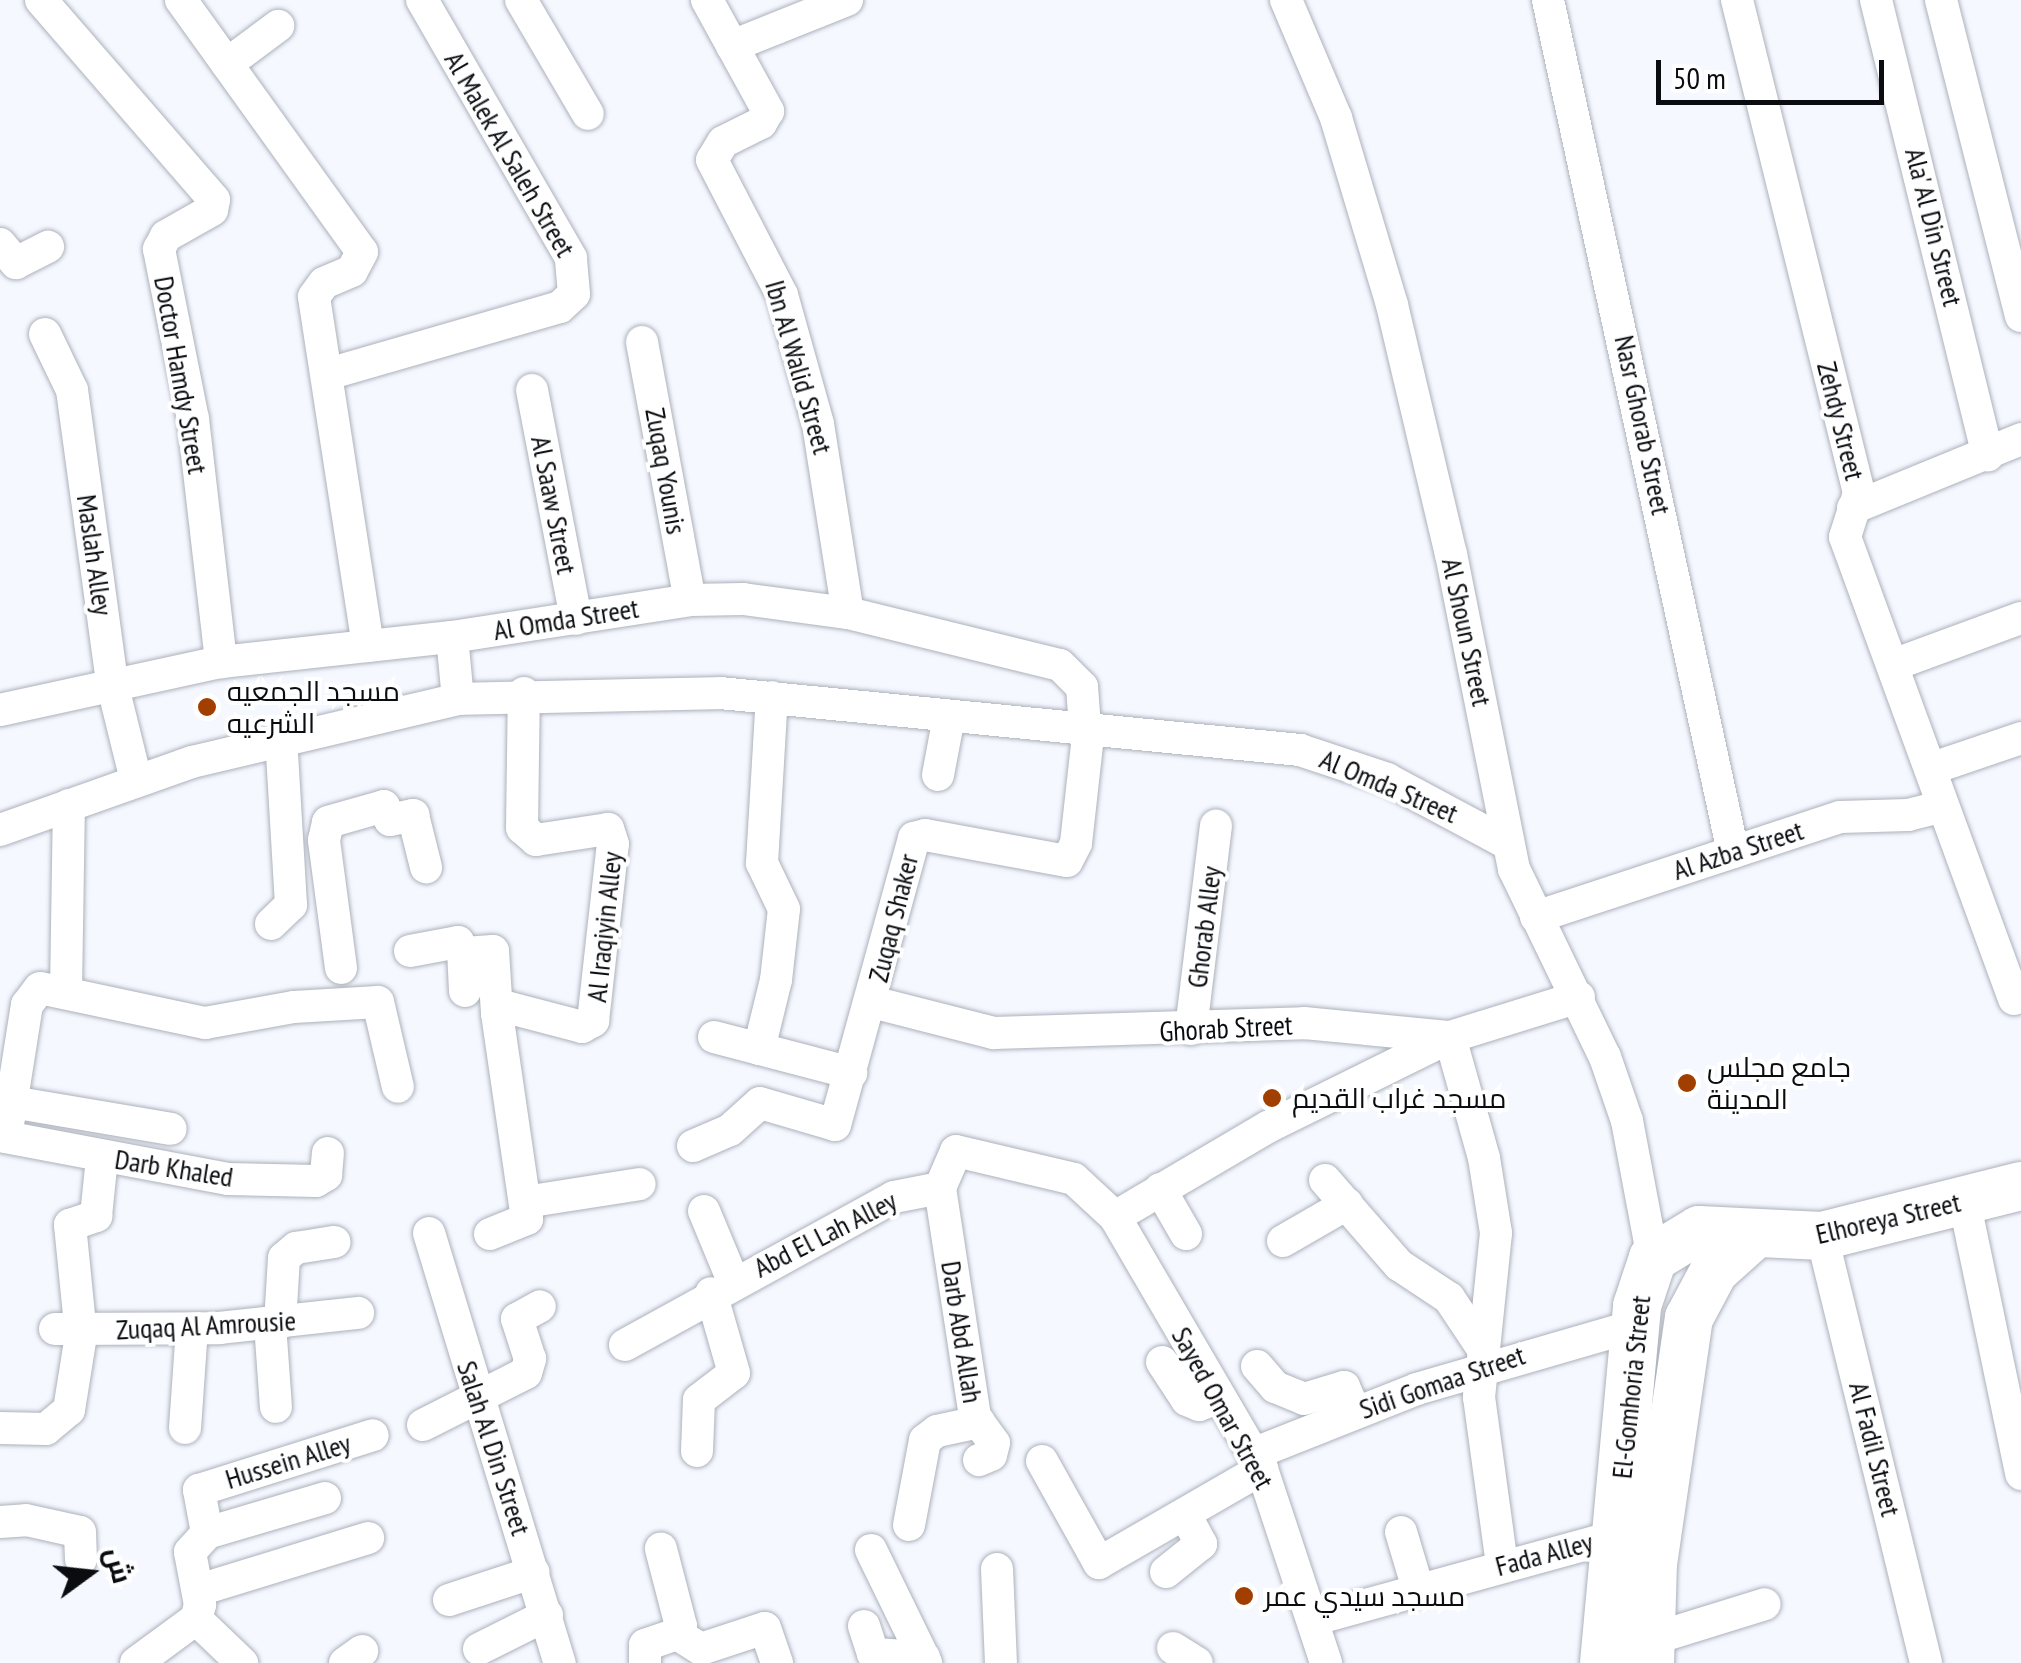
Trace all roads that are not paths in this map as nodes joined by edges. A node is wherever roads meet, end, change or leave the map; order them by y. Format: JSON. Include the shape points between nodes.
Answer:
{"nodes":[{"id":1,"x":40,"y":0,"type":"edge"},
{"id":2,"x":181,"y":0,"type":"edge"},
{"id":3,"x":422,"y":0,"type":"edge"},
{"id":4,"x":521,"y":0,"type":"edge"},
{"id":5,"x":707,"y":0,"type":"edge"},
{"id":6,"x":848,"y":0,"type":"edge"},
{"id":7,"x":1286,"y":0,"type":"edge"},
{"id":8,"x":1548,"y":0,"type":"edge"},
{"id":9,"x":1737,"y":0,"type":"edge"},
{"id":10,"x":1876,"y":0,"type":"edge"},
{"id":11,"x":1941,"y":0,"type":"edge"},
{"id":12,"x":278,"y":26,"type":"dead end"},
{"id":13,"x":732,"y":46,"type":"junction"},
{"id":14,"x":227,"y":64,"type":"junction"},
{"id":15,"x":588,"y":114,"type":"dead end"},
{"id":16,"x":0,"y":244,"type":"edge"},
{"id":17,"x":48,"y":247,"type":"dead end"},
{"id":18,"x":2021,"y":316,"type":"edge"},
{"id":19,"x":46,"y":334,"type":"dead end"},
{"id":20,"x":642,"y":342,"type":"dead end"},
{"id":21,"x":328,"y":374,"type":"junction"},
{"id":22,"x":532,"y":390,"type":"dead end"},
{"id":23,"x":2021,"y":439,"type":"edge"},
{"id":24,"x":1988,"y":455,"type":"junction"},
{"id":25,"x":1853,"y":508,"type":"junction"},
{"id":26,"x":690,"y":600,"type":"junction"},
{"id":27,"x":848,"y":613,"type":"junction"},
{"id":28,"x":2021,"y":618,"type":"edge"},
{"id":29,"x":576,"y":619,"type":"junction"},
{"id":30,"x":452,"y":637,"type":"junction"},
{"id":31,"x":368,"y":646,"type":"junction"},
{"id":32,"x":221,"y":662,"type":"junction"},
{"id":33,"x":1893,"y":665,"type":"junction"},
{"id":34,"x":112,"y":683,"type":"junction"},
{"id":35,"x":524,"y":693,"type":"junction"},
{"id":36,"x":772,"y":697,"type":"junction"},
{"id":37,"x":458,"y":699,"type":"junction"},
{"id":38,"x":0,"y":710,"type":"edge"},
{"id":39,"x":949,"y":717,"type":"junction"},
{"id":40,"x":1087,"y":727,"type":"junction"},
{"id":41,"x":281,"y":738,"type":"junction"},
{"id":42,"x":2021,"y":738,"type":"edge"},
{"id":43,"x":1933,"y":768,"type":"junction"},
{"id":44,"x":938,"y":776,"type":"dead end"},
{"id":45,"x":136,"y":780,"type":"junction"},
{"id":46,"x":69,"y":805,"type":"junction"},
{"id":47,"x":1943,"y":806,"type":"junction"},
{"id":48,"x":1216,"y":826,"type":"dead end"},
{"id":49,"x":0,"y":830,"type":"edge"},
{"id":50,"x":324,"y":840,"type":"junction"},
{"id":51,"x":288,"y":844,"type":"junction"},
{"id":52,"x":1508,"y":844,"type":"junction"},
{"id":53,"x":1733,"y":852,"type":"junction"},
{"id":54,"x":426,"y":867,"type":"dead end"},
{"id":55,"x":1536,"y":917,"type":"junction"},
{"id":56,"x":271,"y":924,"type":"dead end"},
{"id":57,"x":410,"y":950,"type":"dead end"},
{"id":58,"x":463,"y":950,"type":"junction"},
{"id":59,"x":341,"y":968,"type":"dead end"},
{"id":60,"x":66,"y":991,"type":"junction"},
{"id":61,"x":465,"y":991,"type":"dead end"},
{"id":62,"x":1578,"y":996,"type":"junction"},
{"id":63,"x":2014,"y":999,"type":"dead end"},
{"id":64,"x":872,"y":1002,"type":"junction"},
{"id":65,"x":497,"y":1014,"type":"junction"},
{"id":66,"x":1191,"y":1029,"type":"junction"},
{"id":67,"x":714,"y":1037,"type":"dead end"},
{"id":68,"x":1450,"y":1037,"type":"junction"},
{"id":69,"x":759,"y":1049,"type":"junction"},
{"id":70,"x":850,"y":1074,"type":"junction"},
{"id":71,"x":398,"y":1088,"type":"dead end"},
{"id":72,"x":6,"y":1101,"type":"edge"},
{"id":73,"x":172,"y":1129,"type":"dead end"},
{"id":74,"x":3,"y":1136,"type":"edge"},
{"id":75,"x":692,"y":1146,"type":"dead end"},
{"id":76,"x":328,"y":1153,"type":"dead end"},
{"id":77,"x":102,"y":1158,"type":"junction"},
{"id":78,"x":640,"y":1184,"type":"dead end"},
{"id":79,"x":2021,"y":1186,"type":"edge"},
{"id":80,"x":940,"y":1188,"type":"junction"},
{"id":81,"x":1160,"y":1189,"type":"junction"},
{"id":82,"x":1964,"y":1200,"type":"junction"},
{"id":83,"x":525,"y":1202,"type":"junction"},
{"id":84,"x":704,"y":1211,"type":"dead end"},
{"id":85,"x":1115,"y":1217,"type":"junction"},
{"id":86,"x":429,"y":1233,"type":"dead end"},
{"id":87,"x":490,"y":1234,"type":"dead end"},
{"id":88,"x":1186,"y":1234,"type":"dead end"},
{"id":89,"x":1754,"y":1235,"type":"junction"},
{"id":90,"x":1822,"y":1236,"type":"junction"},
{"id":91,"x":1283,"y":1240,"type":"dead end"},
{"id":92,"x":334,"y":1242,"type":"dead end"},
{"id":93,"x":1653,"y":1258,"type":"junction"},
{"id":94,"x":722,"y":1287,"type":"junction"},
{"id":95,"x":540,"y":1306,"type":"dead end"},
{"id":96,"x":358,"y":1313,"type":"dead end"},
{"id":97,"x":275,"y":1323,"type":"junction"},
{"id":98,"x":1636,"y":1325,"type":"junction"},
{"id":99,"x":68,"y":1329,"type":"junction"},
{"id":100,"x":192,"y":1330,"type":"junction"},
{"id":101,"x":625,"y":1345,"type":"dead end"},
{"id":102,"x":1480,"y":1357,"type":"junction"},
{"id":103,"x":1257,"y":1366,"type":"dead end"},
{"id":104,"x":478,"y":1403,"type":"junction"},
{"id":105,"x":276,"y":1407,"type":"dead end"},
{"id":106,"x":1355,"y":1412,"type":"junction"},
{"id":107,"x":979,"y":1422,"type":"junction"},
{"id":108,"x":422,"y":1426,"type":"dead end"},
{"id":109,"x":0,"y":1428,"type":"edge"},
{"id":110,"x":184,"y":1428,"type":"dead end"},
{"id":111,"x":373,"y":1435,"type":"dead end"},
{"id":112,"x":696,"y":1451,"type":"dead end"},
{"id":113,"x":979,"y":1460,"type":"dead end"},
{"id":114,"x":1042,"y":1461,"type":"dead end"},
{"id":115,"x":1257,"y":1462,"type":"junction"},
{"id":116,"x":2021,"y":1474,"type":"edge"},
{"id":117,"x":325,"y":1498,"type":"dead end"},
{"id":118,"x":1186,"y":1514,"type":"junction"},
{"id":119,"x":0,"y":1522,"type":"edge"},
{"id":120,"x":909,"y":1525,"type":"dead end"},
{"id":121,"x":1637,"y":1531,"type":"junction"},
{"id":122,"x":1401,"y":1532,"type":"dead end"},
{"id":123,"x":207,"y":1534,"type":"junction"},
{"id":124,"x":368,"y":1538,"type":"dead end"},
{"id":125,"x":661,"y":1549,"type":"dead end"},
{"id":126,"x":871,"y":1550,"type":"dead end"},
{"id":127,"x":80,"y":1560,"type":"dead end"},
{"id":128,"x":1502,"y":1566,"type":"junction"},
{"id":129,"x":998,"y":1569,"type":"dead end"},
{"id":130,"x":534,"y":1572,"type":"junction"},
{"id":131,"x":1166,"y":1572,"type":"dead end"},
{"id":132,"x":1418,"y":1590,"type":"junction"},
{"id":133,"x":449,"y":1600,"type":"dead end"},
{"id":134,"x":197,"y":1604,"type":"junction"},
{"id":135,"x":1765,"y":1604,"type":"dead end"},
{"id":136,"x":547,"y":1615,"type":"junction"},
{"id":137,"x":1316,"y":1619,"type":"junction"},
{"id":138,"x":864,"y":1626,"type":"dead end"},
{"id":139,"x":677,"y":1634,"type":"junction"},
{"id":140,"x":479,"y":1650,"type":"dead end"},
{"id":141,"x":1650,"y":1651,"type":"edge"},
{"id":142,"x":925,"y":1660,"type":"edge"},
{"id":143,"x":136,"y":1663,"type":"edge"},
{"id":144,"x":242,"y":1663,"type":"edge"},
{"id":145,"x":560,"y":1663,"type":"edge"},
{"id":146,"x":645,"y":1663,"type":"edge"},
{"id":147,"x":777,"y":1663,"type":"edge"},
{"id":148,"x":1001,"y":1663,"type":"edge"},
{"id":149,"x":1326,"y":1663,"type":"edge"},
{"id":150,"x":1604,"y":1663,"type":"edge"},
{"id":151,"x":1926,"y":1663,"type":"edge"}],
"edges":[{"from":1,"to":32,"type":"street","name":"Doctor Hamdy Street","via":[[214,200],[212,210],[166,236],[159,249],[193,419]]},
{"from":2,"to":14,"type":"street"},
{"from":3,"to":21,"type":"street","name":"Al Malek Al Saleh Street","via":[[571,258],[574,294],[560,307]]},
{"from":4,"to":15,"type":"street"},
{"from":5,"to":13,"type":"street","name":"Ibn Al Walid Street"},
{"from":6,"to":13,"type":"street"},
{"from":7,"to":52,"type":"street","name":"Al Shoun Street","via":[[1336,118],[1383,273],[1451,554]]},
{"from":8,"to":53,"type":"street","name":"Nasr Ghorab Street"},
{"from":9,"to":25,"type":"street","name":"Zehdy Street","via":[[1859,492]]},
{"from":10,"to":24,"type":"street","name":"Ala' Al Din Street"},
{"from":11,"to":18,"type":"street"},
{"from":12,"to":14,"type":"street"},
{"from":13,"to":27,"type":"street","name":"Ibn Al Walid Street","via":[[769,116],[723,142],[712,160],[782,295],[822,439]]},
{"from":14,"to":21,"type":"street","via":[[362,252],[352,272],[324,283],[314,297]]},
{"from":16,"to":17,"type":"street","via":[[16,263]]},
{"from":19,"to":34,"type":"street","name":"Maslah Alley","via":[[72,390]]},
{"from":20,"to":26,"type":"street","name":"Zuqaq Younis"},
{"from":21,"to":31,"type":"street"},
{"from":22,"to":29,"type":"street","name":"Al Saaw Street"},
{"from":23,"to":24,"type":"street"},
{"from":24,"to":25,"type":"street"},
{"from":25,"to":33,"type":"street","name":"Zehdy Street","via":[[1845,537]]},
{"from":26,"to":27,"type":"street","name":"Al Omda Street","via":[[778,602]]},
{"from":26,"to":29,"type":"street","name":"Al Omda Street"},
{"from":27,"to":40,"type":"street","name":"Al Omda Street","via":[[1060,665],[1082,686]]},
{"from":28,"to":33,"type":"street"},
{"from":29,"to":30,"type":"street","name":"Al Omda Street"},
{"from":30,"to":31,"type":"street","name":"Al Omda Street"},
{"from":30,"to":37,"type":"street"},
{"from":31,"to":32,"type":"street","name":"Al Omda Street"},
{"from":32,"to":34,"type":"street","name":"Al Omda Street"},
{"from":33,"to":43,"type":"street","name":"Zehdy Street"},
{"from":34,"to":38,"type":"street","name":"Al Omda Street"},
{"from":34,"to":45,"type":"street","name":"Maslah Alley"},
{"from":35,"to":36,"type":"street","name":"Al Omda Street"},
{"from":35,"to":37,"type":"street","name":"Al Omda Street"},
{"from":35,"to":65,"type":"street","name":"Al Iraqiyin Alley","via":[[522,828],[536,840],[608,829],[613,844],[593,1021],[582,1027],[506,1006]]},
{"from":36,"to":39,"type":"street","name":"Al Omda Street"},
{"from":36,"to":69,"type":"street","via":[[762,862],[784,909]]},
{"from":37,"to":41,"type":"street","name":"Al Omda Street"},
{"from":39,"to":40,"type":"street","name":"Al Omda Street"},
{"from":39,"to":44,"type":"street"},
{"from":40,"to":52,"type":"street","name":"Al Omda Street","via":[[1332,759],[1429,798]]},
{"from":40,"to":64,"type":"street","name":"Zuqaq Shaker","via":[[1076,843],[1067,861],[924,834],[914,838]]},
{"from":41,"to":45,"type":"street","name":"Al Omda Street"},
{"from":41,"to":51,"type":"street"},
{"from":42,"to":43,"type":"street"},
{"from":43,"to":47,"type":"street","name":"Zehdy Street"},
{"from":45,"to":46,"type":"street","name":"Al Omda Street"},
{"from":46,"to":49,"type":"street","name":"Al Omda Street"},
{"from":46,"to":60,"type":"street"},
{"from":47,"to":53,"type":"street","name":"Al Azba Street","via":[[1908,815],[1840,817]]},
{"from":47,"to":63,"type":"street","name":"Zehdy Street"},
{"from":48,"to":66,"type":"street","name":"Ghorab Alley"},
{"from":50,"to":51,"type":"street"},
{"from":50,"to":54,"type":"street","via":[[336,817],[385,806],[390,820],[415,816]]},
{"from":50,"to":59,"type":"street"},
{"from":51,"to":56,"type":"street","via":[[291,905]]},
{"from":52,"to":55,"type":"street","name":"Al Shoun Street"},
{"from":53,"to":55,"type":"street","name":"Al Azba Street"},
{"from":55,"to":62,"type":"street","name":"Al Shoun Street"},
{"from":57,"to":58,"type":"street","via":[[458,942]]},
{"from":58,"to":61,"type":"street"},
{"from":58,"to":65,"type":"street","via":[[494,954]]},
{"from":60,"to":71,"type":"street","via":[[205,1023],[294,1007],[378,1002]]},
{"from":60,"to":72,"type":"street","via":[[40,988],[32,994]]},
{"from":62,"to":68,"type":"street","name":"Ghorab Street"},
{"from":62,"to":93,"type":"street","name":"Al Shoun Street","via":[[1626,1121]]},
{"from":64,"to":66,"type":"street","name":"Ghorab Street","via":[[994,1033]]},
{"from":64,"to":70,"type":"street","name":"Zuqaq Shaker"},
{"from":65,"to":83,"type":"street"},
{"from":66,"to":68,"type":"street","name":"Ghorab Street","via":[[1312,1023]]},
{"from":67,"to":69,"type":"street"},
{"from":68,"to":81,"type":"street","via":[[1390,1062]]},
{"from":68,"to":102,"type":"street","via":[[1484,1158],[1496,1233]]},
{"from":69,"to":70,"type":"street"},
{"from":70,"to":75,"type":"street","name":"Zuqaq Shaker","via":[[832,1128],[760,1103],[730,1130]]},
{"from":72,"to":73,"type":"street"},
{"from":72,"to":74,"type":"street"},
{"from":74,"to":77,"type":"street","name":"Darb Khaled"},
{"from":76,"to":77,"type":"street","name":"Darb Khaled","via":[[326,1175],[316,1181],[228,1178]]},
{"from":77,"to":99,"type":"street","via":[[96,1216],[70,1225]]},
{"from":78,"to":83,"type":"street"},
{"from":79,"to":82,"type":"street","name":"Elhoreya Street"},
{"from":80,"to":85,"type":"street","name":"Sayed Omar Street","via":[[956,1150],[1074,1179]]},
{"from":80,"to":94,"type":"street","name":"Abd El Lah Alley","via":[[894,1197]]},
{"from":80,"to":107,"type":"street","name":"Darb Abd Allah"},
{"from":81,"to":85,"type":"street"},
{"from":81,"to":88,"type":"street"},
{"from":82,"to":90,"type":"street","name":"Elhoreya Street"},
{"from":82,"to":116,"type":"street"},
{"from":83,"to":87,"type":"street","via":[[525,1223]]},
{"from":84,"to":94,"type":"street"},
{"from":85,"to":115,"type":"street","name":"Sayed Omar Street","via":[[1163,1361],[1191,1402],[1220,1397]]},
{"from":86,"to":104,"type":"street","name":"Salah Al Din Street"},
{"from":89,"to":90,"type":"street","name":"Elhoreya Street"},
{"from":89,"to":93,"type":"street","name":"El-Gomhoria Street","via":[[1699,1230]]},
{"from":89,"to":121,"type":"street","name":"El-Gomhoria Street","via":[[1714,1270],[1690,1318]]},
{"from":90,"to":151,"type":"street","name":"Al Fadil Street"},
{"from":91,"to":102,"type":"street","via":[[1336,1192],[1399,1265],[1449,1298]]},
{"from":92,"to":97,"type":"street","via":[[296,1248],[284,1258]]},
{"from":93,"to":98,"type":"street","name":"El-Gomhoria Street","via":[[1640,1288]]},
{"from":94,"to":101,"type":"street","name":"Abd El Lah Alley"},
{"from":94,"to":112,"type":"street","via":[[734,1373],[699,1400]]},
{"from":95,"to":104,"type":"street","via":[[517,1319],[530,1359],[526,1374]]},
{"from":96,"to":97,"type":"street","name":"Zuqaq Al Amrousie"},
{"from":97,"to":100,"type":"street","name":"Zuqaq Al Amrousie"},
{"from":97,"to":105,"type":"street"},
{"from":98,"to":102,"type":"street","name":"Sidi Gomaa Street"},
{"from":98,"to":121,"type":"street","name":"El-Gomhoria Street"},
{"from":99,"to":100,"type":"street","name":"Zuqaq Al Amrousie"},
{"from":99,"to":109,"type":"street","via":[[64,1420],[46,1430]]},
{"from":100,"to":110,"type":"street"},
{"from":102,"to":106,"type":"street","name":"Sidi Gomaa Street"},
{"from":102,"to":128,"type":"street"},
{"from":103,"to":106,"type":"street","via":[[1275,1387],[1304,1399],[1344,1387]]},
{"from":104,"to":108,"type":"street"},
{"from":104,"to":130,"type":"street","name":"Salah Al Din Street"},
{"from":106,"to":115,"type":"street","name":"Sidi Gomaa Street"},
{"from":107,"to":113,"type":"street","name":"Darb Abd Allah","via":[[994,1449]]},
{"from":107,"to":120,"type":"street","via":[[925,1440]]},
{"from":111,"to":123,"type":"street","name":"Hussein Alley","via":[[202,1488],[197,1498]]},
{"from":114,"to":118,"type":"street","name":"Sidi Gomaa Street","via":[[1099,1563]]},
{"from":115,"to":118,"type":"street","name":"Sidi Gomaa Street"},
{"from":115,"to":137,"type":"street","name":"Sayed Omar Street"},
{"from":117,"to":123,"type":"street"},
{"from":118,"to":131,"type":"street","via":[[1201,1544]]},
{"from":119,"to":127,"type":"street","via":[[45,1522],[80,1532]]},
{"from":121,"to":128,"type":"street","name":"Fada Alley"},
{"from":121,"to":141,"type":"street","name":"El-Gomhoria Street"},
{"from":121,"to":150,"type":"street","name":"El-Gomhoria Street"},
{"from":122,"to":132,"type":"street"},
{"from":123,"to":134,"type":"street","via":[[190,1552]]},
{"from":124,"to":134,"type":"street"},
{"from":125,"to":139,"type":"street"},
{"from":126,"to":142,"type":"street"},
{"from":128,"to":132,"type":"street","name":"Fada Alley"},
{"from":129,"to":148,"type":"street"},
{"from":130,"to":133,"type":"street"},
{"from":130,"to":136,"type":"street","name":"Salah Al Din Street"},
{"from":132,"to":137,"type":"street","name":"Fada Alley"},
{"from":134,"to":143,"type":"street"},
{"from":134,"to":144,"type":"street"},
{"from":135,"to":141,"type":"street"},
{"from":136,"to":140,"type":"street"},
{"from":136,"to":145,"type":"street","name":"Salah Al Din Street"},
{"from":137,"to":149,"type":"street","name":"Sayed Omar Street"},
{"from":138,"to":142,"type":"street","via":[[873,1654]]},
{"from":139,"to":146,"type":"street","via":[[648,1642]]},
{"from":139,"to":147,"type":"street","via":[[701,1649],[765,1628]]}]}
